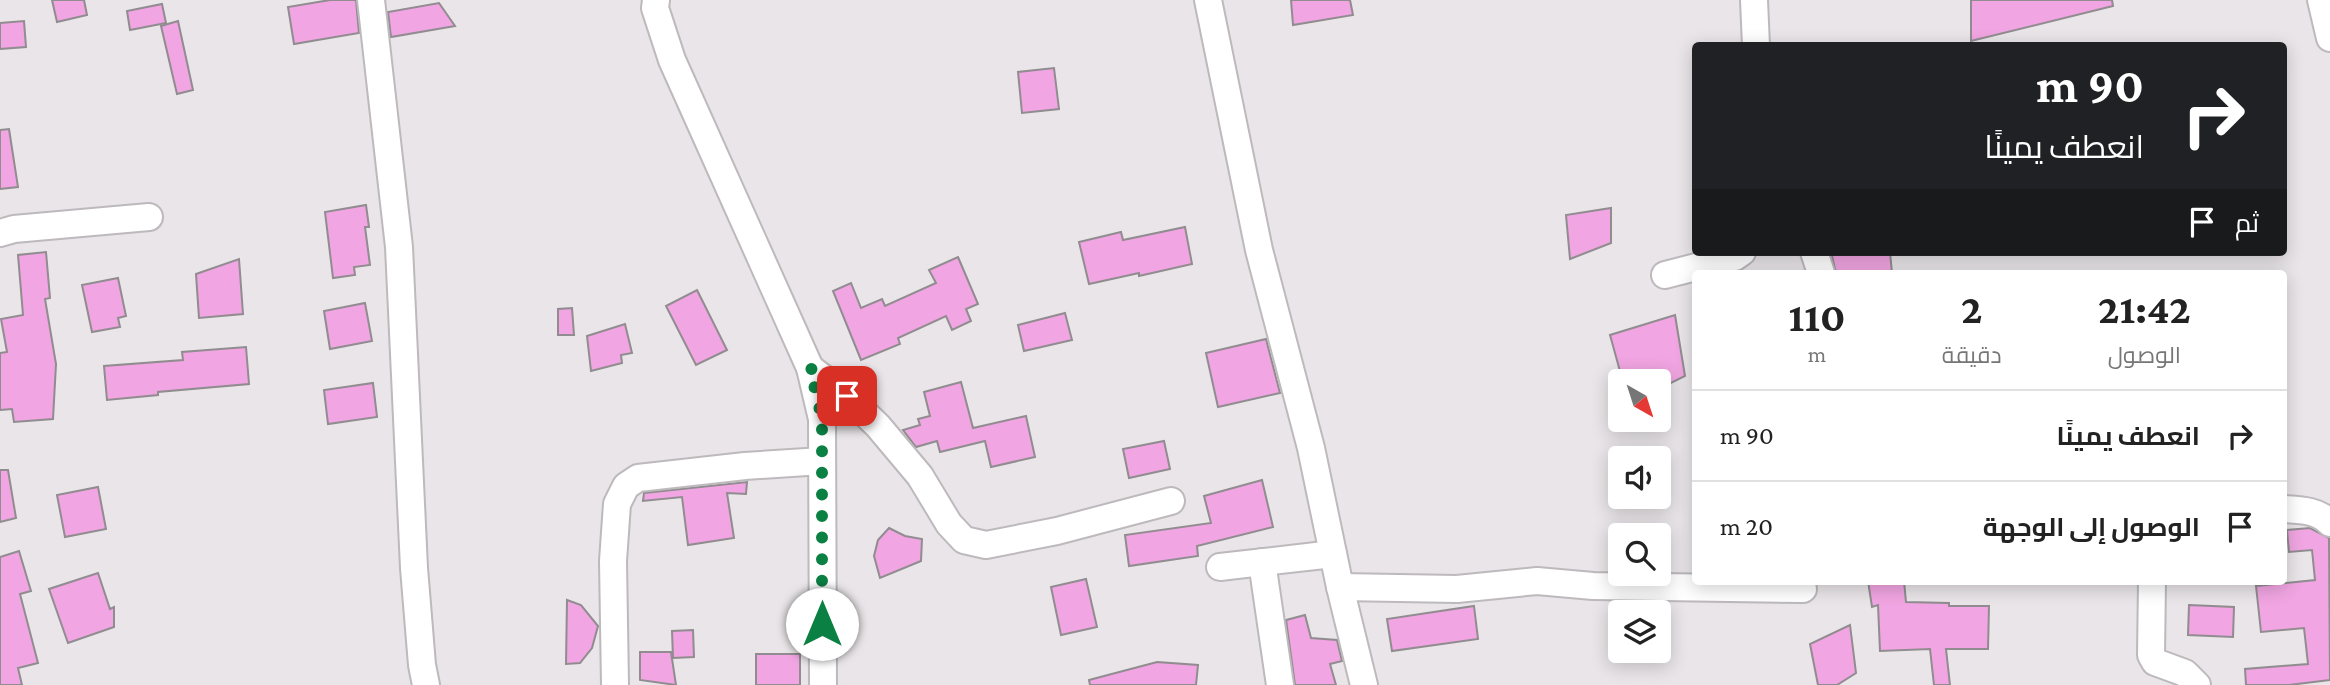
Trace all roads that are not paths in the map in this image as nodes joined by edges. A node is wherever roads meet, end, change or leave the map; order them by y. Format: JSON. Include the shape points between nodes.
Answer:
{"nodes":[{"id":1,"x":371,"y":0,"type":"edge"},
{"id":2,"x":656,"y":0,"type":"edge"},
{"id":3,"x":1208,"y":0,"type":"edge"},
{"id":4,"x":1754,"y":0,"type":"edge"},
{"id":5,"x":2320,"y":0,"type":"edge"},
{"id":6,"x":2330,"y":38,"type":"edge"},
{"id":7,"x":1756,"y":42,"type":"edge"},
{"id":8,"x":149,"y":217,"type":"dead end"},
{"id":9,"x":0,"y":233,"type":"edge"},
{"id":10,"x":1736,"y":256,"type":"edge"},
{"id":11,"x":1665,"y":275,"type":"dead end"},
{"id":12,"x":810,"y":368,"type":"junction"},
{"id":13,"x":822,"y":461,"type":"junction"},
{"id":14,"x":1171,"y":501,"type":"dead end"},
{"id":15,"x":2287,"y":509,"type":"edge"},
{"id":16,"x":2330,"y":523,"type":"edge"},
{"id":17,"x":1333,"y":554,"type":"junction"},
{"id":18,"x":1262,"y":562,"type":"junction"},
{"id":19,"x":1220,"y":566,"type":"dead end"},
{"id":20,"x":2152,"y":585,"type":"edge"},
{"id":21,"x":1340,"y":587,"type":"junction"},
{"id":22,"x":1802,"y":589,"type":"dead end"},
{"id":23,"x":426,"y":685,"type":"edge"},
{"id":24,"x":615,"y":685,"type":"edge"},
{"id":25,"x":822,"y":685,"type":"edge"},
{"id":26,"x":1280,"y":685,"type":"edge"},
{"id":27,"x":1364,"y":685,"type":"edge"},
{"id":28,"x":2197,"y":685,"type":"edge"}],
"edges":[{"from":1,"to":23,"type":"street","via":[[399,247],[414,568]]},
{"from":2,"to":12,"type":"street","via":[[673,60]]},
{"from":3,"to":17,"type":"street","via":[[1259,250],[1311,448]]},
{"from":4,"to":7,"type":"street"},
{"from":5,"to":6,"type":"street"},
{"from":8,"to":9,"type":"street"},
{"from":10,"to":11,"type":"street"},
{"from":12,"to":13,"type":"street","via":[[822,419]]},
{"from":12,"to":14,"type":"street","via":[[878,426],[964,540],[986,545]]},
{"from":13,"to":24,"type":"street","via":[[638,478],[626,486],[617,504],[613,561]]},
{"from":13,"to":25,"type":"street"},
{"from":15,"to":16,"type":"street","via":[[2307,510]]},
{"from":17,"to":18,"type":"street"},
{"from":17,"to":21,"type":"street"},
{"from":18,"to":19,"type":"street"},
{"from":18,"to":26,"type":"street"},
{"from":20,"to":28,"type":"street","via":[[2151,655],[2155,662],[2185,673]]},
{"from":21,"to":22,"type":"street","via":[[1457,589],[1537,582]]},
{"from":21,"to":27,"type":"street"}]}
